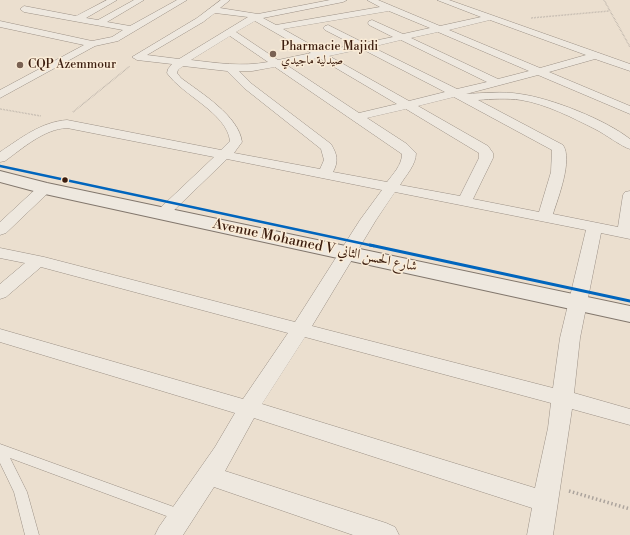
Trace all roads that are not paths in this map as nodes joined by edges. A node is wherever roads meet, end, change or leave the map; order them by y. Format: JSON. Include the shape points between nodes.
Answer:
{"nodes":[{"id":1,"x":113,"y":0,"type":"edge"},
{"id":2,"x":140,"y":0,"type":"edge"},
{"id":3,"x":183,"y":0,"type":"edge"},
{"id":4,"x":226,"y":0,"type":"edge"},
{"id":5,"x":343,"y":0,"type":"edge"},
{"id":6,"x":371,"y":0,"type":"edge"},
{"id":7,"x":441,"y":0,"type":"edge"},
{"id":8,"x":389,"y":8,"type":"junction"},
{"id":9,"x":24,"y":9,"type":"dead end"},
{"id":10,"x":214,"y":10,"type":"junction"},
{"id":11,"x":255,"y":17,"type":"junction"},
{"id":12,"x":77,"y":19,"type":"junction"},
{"id":13,"x":493,"y":19,"type":"junction"},
{"id":14,"x":99,"y":23,"type":"junction"},
{"id":15,"x":372,"y":23,"type":"dead end"},
{"id":16,"x":0,"y":24,"type":"edge"},
{"id":17,"x":275,"y":28,"type":"junction"},
{"id":18,"x":328,"y":28,"type":"dead end"},
{"id":19,"x":130,"y":29,"type":"junction"},
{"id":20,"x":438,"y":29,"type":"junction"},
{"id":21,"x":230,"y":32,"type":"junction"},
{"id":22,"x":402,"y":37,"type":"junction"},
{"id":23,"x":92,"y":44,"type":"junction"},
{"id":24,"x":363,"y":46,"type":"junction"},
{"id":25,"x":321,"y":55,"type":"junction"},
{"id":26,"x":595,"y":56,"type":"junction"},
{"id":27,"x":180,"y":63,"type":"junction"},
{"id":28,"x":276,"y":64,"type":"junction"},
{"id":29,"x":230,"y":68,"type":"junction"},
{"id":30,"x":630,"y":68,"type":"edge"},
{"id":31,"x":538,"y":72,"type":"junction"},
{"id":32,"x":497,"y":83,"type":"junction"},
{"id":33,"x":0,"y":95,"type":"edge"},
{"id":34,"x":459,"y":95,"type":"junction"},
{"id":35,"x":407,"y":105,"type":"junction"},
{"id":36,"x":630,"y":110,"type":"edge"},
{"id":37,"x":356,"y":117,"type":"junction"},
{"id":38,"x":630,"y":145,"type":"edge"},
{"id":39,"x":225,"y":154,"type":"junction"},
{"id":40,"x":0,"y":158,"type":"edge"},
{"id":41,"x":0,"y":166,"type":"edge"},
{"id":42,"x":325,"y":173,"type":"junction"},
{"id":43,"x":0,"y":176,"type":"edge"},
{"id":44,"x":391,"y":186,"type":"junction"},
{"id":45,"x":45,"y":188,"type":"junction"},
{"id":46,"x":630,"y":195,"type":"edge"},
{"id":47,"x":465,"y":201,"type":"junction"},
{"id":48,"x":168,"y":208,"type":"junction"},
{"id":49,"x":545,"y":217,"type":"junction"},
{"id":50,"x":594,"y":227,"type":"junction"},
{"id":51,"x":0,"y":230,"type":"edge"},
{"id":52,"x":628,"y":233,"type":"edge"},
{"id":53,"x":352,"y":249,"type":"junction"},
{"id":54,"x":0,"y":253,"type":"edge"},
{"id":55,"x":38,"y":261,"type":"junction"},
{"id":56,"x":0,"y":293,"type":"edge"},
{"id":57,"x":580,"y":297,"type":"junction"},
{"id":58,"x":630,"y":301,"type":"edge"},
{"id":59,"x":630,"y":314,"type":"edge"},
{"id":60,"x":300,"y":329,"type":"junction"},
{"id":61,"x":0,"y":335,"type":"edge"},
{"id":62,"x":563,"y":398,"type":"junction"},
{"id":63,"x":248,"y":409,"type":"junction"},
{"id":64,"x":630,"y":417,"type":"edge"},
{"id":65,"x":0,"y":450,"type":"edge"},
{"id":66,"x":208,"y":475,"type":"junction"},
{"id":67,"x":547,"y":493,"type":"junction"},
{"id":68,"x":180,"y":515,"type":"junction"},
{"id":69,"x":32,"y":535,"type":"edge"},
{"id":70,"x":168,"y":535,"type":"edge"},
{"id":71,"x":386,"y":535,"type":"edge"},
{"id":72,"x":540,"y":535,"type":"edge"}],
"edges":[{"from":1,"to":12,"type":"street"},
{"from":2,"to":14,"type":"street"},
{"from":3,"to":19,"type":"street"},
{"from":4,"to":10,"type":"street"},
{"from":5,"to":11,"type":"street"},
{"from":6,"to":8,"type":"street"},
{"from":7,"to":13,"type":"street"},
{"from":8,"to":17,"type":"street"},
{"from":8,"to":20,"type":"street"},
{"from":9,"to":12,"type":"street"},
{"from":10,"to":11,"type":"street"},
{"from":10,"to":27,"type":"street","via":[[138,57]]},
{"from":11,"to":17,"type":"street"},
{"from":11,"to":21,"type":"street"},
{"from":12,"to":14,"type":"street"},
{"from":13,"to":20,"type":"street"},
{"from":13,"to":26,"type":"street"},
{"from":14,"to":19,"type":"street"},
{"from":15,"to":22,"type":"street"},
{"from":16,"to":23,"type":"street"},
{"from":17,"to":25,"type":"street"},
{"from":18,"to":24,"type":"street"},
{"from":19,"to":23,"type":"street","via":[[111,41]]},
{"from":20,"to":22,"type":"street"},
{"from":20,"to":31,"type":"street"},
{"from":21,"to":27,"type":"street"},
{"from":21,"to":28,"type":"street"},
{"from":22,"to":24,"type":"street"},
{"from":22,"to":32,"type":"street"},
{"from":23,"to":33,"type":"street"},
{"from":24,"to":25,"type":"street"},
{"from":24,"to":34,"type":"street"},
{"from":25,"to":28,"type":"street"},
{"from":25,"to":35,"type":"street"},
{"from":26,"to":30,"type":"street"},
{"from":26,"to":31,"type":"street"},
{"from":27,"to":29,"type":"street"},
{"from":27,"to":39,"type":"street","via":[[173,69],[173,76],[228,123],[236,134],[236,142]]},
{"from":28,"to":29,"type":"street"},
{"from":28,"to":37,"type":"street"},
{"from":29,"to":42,"type":"street","via":[[248,86],[326,147],[330,152],[331,161]]},
{"from":31,"to":32,"type":"street"},
{"from":31,"to":36,"type":"street"},
{"from":32,"to":34,"type":"street"},
{"from":34,"to":35,"type":"street"},
{"from":34,"to":38,"type":"street","via":[[528,99],[587,122],[620,137]]},
{"from":34,"to":49,"type":"street","via":[[558,148],[558,167]]},
{"from":35,"to":37,"type":"street"},
{"from":35,"to":47,"type":"street","via":[[471,141],[486,153],[484,164]]},
{"from":37,"to":44,"type":"street","via":[[409,153],[408,163]]},
{"from":39,"to":40,"type":"street","via":[[61,122],[45,129]]},
{"from":39,"to":42,"type":"street"},
{"from":39,"to":48,"type":"street"},
{"from":41,"to":48,"type":"main road","name":"Avenue Mohamed V شارع الحسن الثاني"},
{"from":42,"to":44,"type":"street"},
{"from":43,"to":45,"type":"main road","name":"Avenue Mohamed V شارع الحسن الثاني"},
{"from":44,"to":47,"type":"street"},
{"from":44,"to":53,"type":"street"},
{"from":45,"to":48,"type":"main road","name":"Avenue Mohamed V شارع الحسن الثاني"},
{"from":45,"to":51,"type":"street"},
{"from":46,"to":52,"type":"street"},
{"from":47,"to":49,"type":"street"},
{"from":48,"to":53,"type":"main road","name":"Avenue Mohamed V شارع الحسن الثاني"},
{"from":49,"to":50,"type":"street"},
{"from":50,"to":52,"type":"street"},
{"from":50,"to":57,"type":"street"},
{"from":53,"to":57,"type":"main road","name":"Avenue Mohamed V شارع الحسن الثاني"},
{"from":53,"to":60,"type":"street"},
{"from":54,"to":55,"type":"street"},
{"from":55,"to":56,"type":"street"},
{"from":55,"to":60,"type":"street"},
{"from":57,"to":58,"type":"main road","name":"Avenue Mohamed V شارع الحسن الثاني"},
{"from":57,"to":59,"type":"main road","name":"Avenue Mohamed V شارع الحسن الثاني"},
{"from":57,"to":62,"type":"street","via":[[570,338]]},
{"from":60,"to":62,"type":"street"},
{"from":60,"to":63,"type":"street"},
{"from":61,"to":63,"type":"street"},
{"from":62,"to":64,"type":"street"},
{"from":62,"to":67,"type":"street"},
{"from":63,"to":66,"type":"street"},
{"from":63,"to":67,"type":"street","via":[[464,475]]},
{"from":65,"to":68,"type":"lane"},
{"from":65,"to":69,"type":"lane","via":[[22,493]]},
{"from":66,"to":68,"type":"street"},
{"from":66,"to":71,"type":"street"},
{"from":67,"to":72,"type":"street"},
{"from":68,"to":70,"type":"street"}]}
